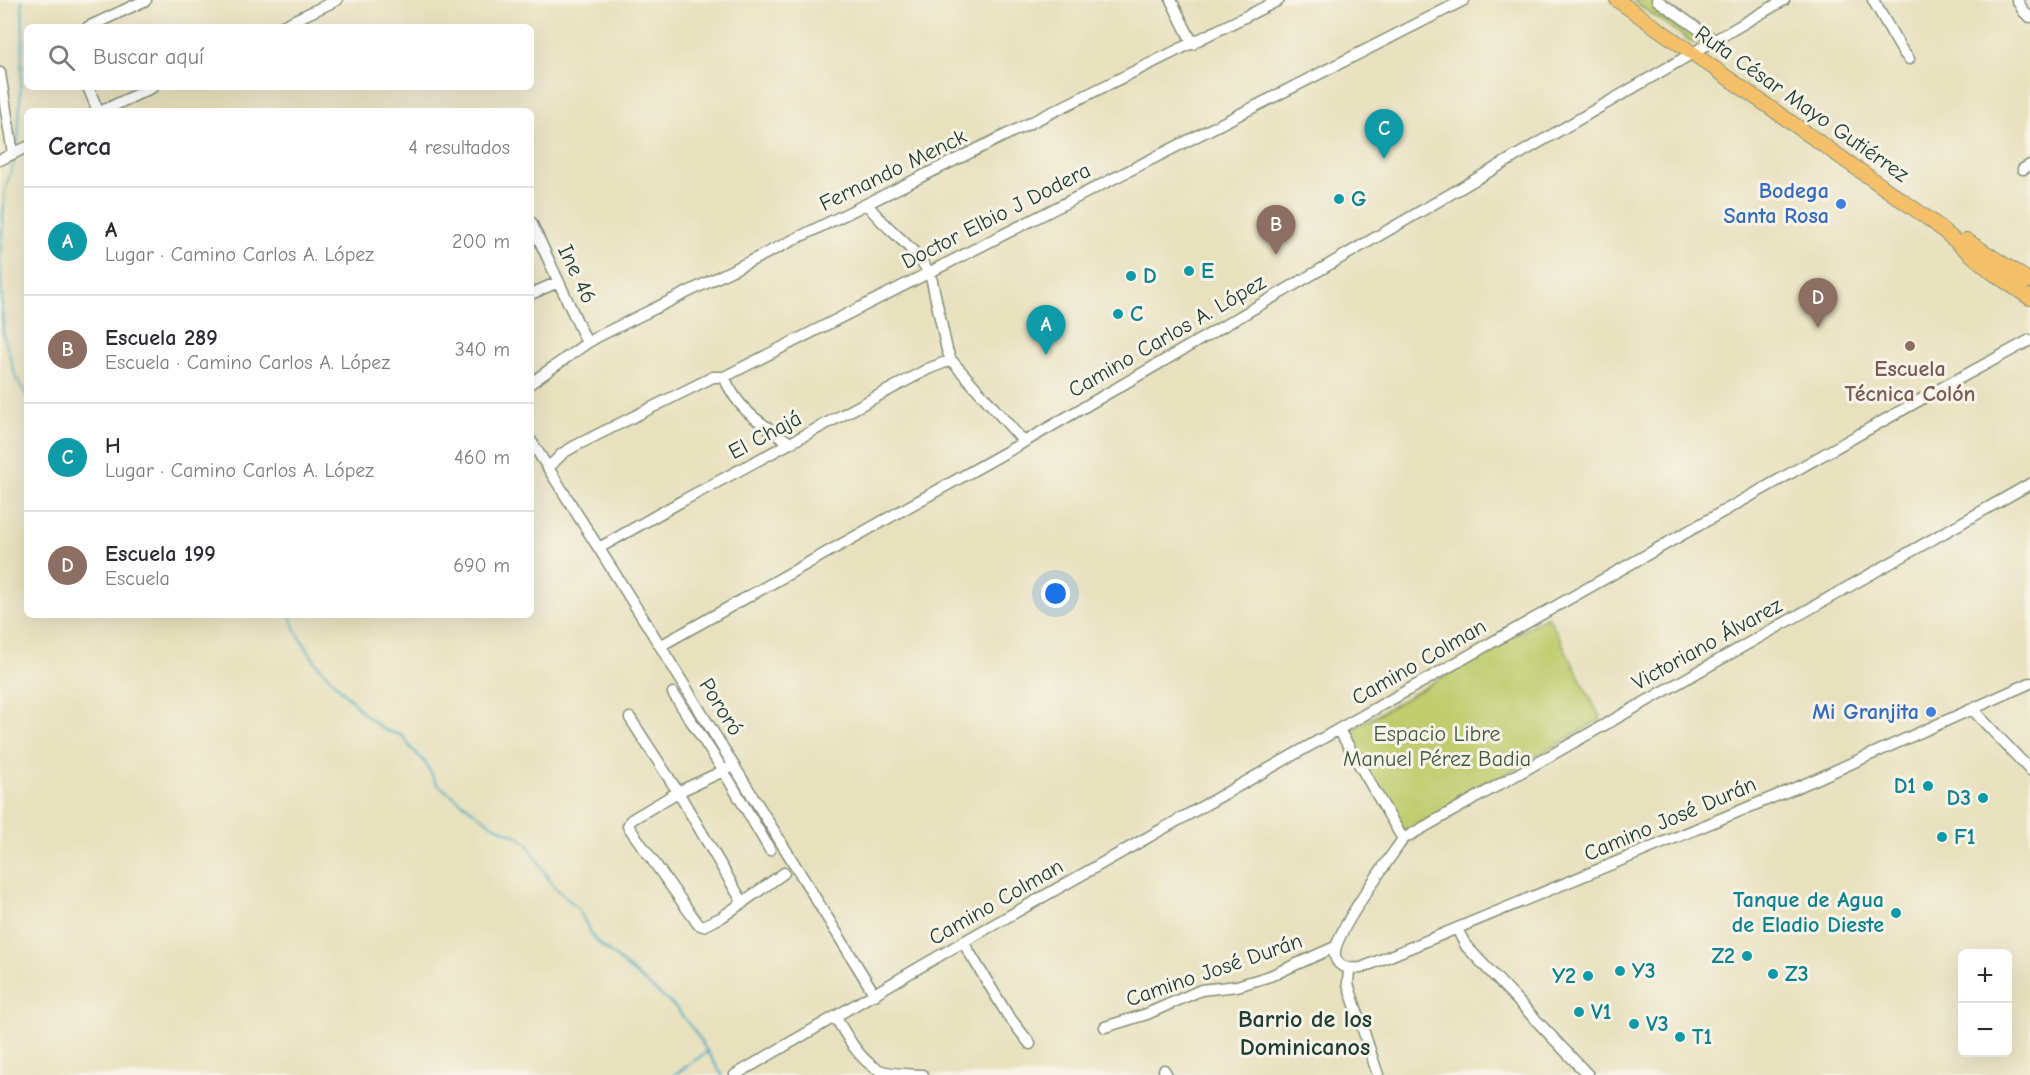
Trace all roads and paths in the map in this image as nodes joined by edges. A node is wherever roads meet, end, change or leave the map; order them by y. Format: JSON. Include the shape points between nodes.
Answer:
{"nodes":[{"id":1,"x":146,"y":0,"type":"edge"},
{"id":2,"x":1171,"y":0,"type":"edge"},
{"id":3,"x":1279,"y":0,"type":"edge"},
{"id":4,"x":1464,"y":0,"type":"edge"},
{"id":5,"x":1617,"y":0,"type":"edge"},
{"id":6,"x":1657,"y":0,"type":"edge"},
{"id":7,"x":1784,"y":0,"type":"edge"},
{"id":8,"x":1873,"y":0,"type":"edge"},
{"id":9,"x":2017,"y":0,"type":"edge"},
{"id":10,"x":333,"y":1,"type":"edge"},
{"id":11,"x":2030,"y":17,"type":"edge"},
{"id":12,"x":94,"y":24,"type":"edge"},
{"id":13,"x":286,"y":24,"type":"edge"},
{"id":14,"x":1714,"y":40,"type":"junction"},
{"id":15,"x":1193,"y":44,"type":"junction"},
{"id":16,"x":1693,"y":53,"type":"junction"},
{"id":17,"x":1910,"y":59,"type":"dead end"},
{"id":18,"x":0,"y":78,"type":"edge"},
{"id":19,"x":90,"y":90,"type":"edge"},
{"id":20,"x":146,"y":90,"type":"edge"},
{"id":21,"x":98,"y":108,"type":"edge"},
{"id":22,"x":107,"y":108,"type":"edge"},
{"id":23,"x":24,"y":148,"type":"edge"},
{"id":24,"x":13,"y":154,"type":"junction"},
{"id":25,"x":0,"y":160,"type":"edge"},
{"id":26,"x":867,"y":204,"type":"junction"},
{"id":27,"x":1933,"y":222,"type":"junction"},
{"id":28,"x":534,"y":229,"type":"edge"},
{"id":29,"x":929,"y":272,"type":"junction"},
{"id":30,"x":2030,"y":281,"type":"edge"},
{"id":31,"x":558,"y":282,"type":"junction"},
{"id":32,"x":2009,"y":284,"type":"junction"},
{"id":33,"x":2030,"y":290,"type":"edge"},
{"id":34,"x":534,"y":293,"type":"edge"},
{"id":35,"x":2030,"y":298,"type":"edge"},
{"id":36,"x":2030,"y":340,"type":"edge"},
{"id":37,"x":587,"y":343,"type":"junction"},
{"id":38,"x":951,"y":360,"type":"junction"},
{"id":39,"x":724,"y":377,"type":"junction"},
{"id":40,"x":534,"y":381,"type":"edge"},
{"id":41,"x":1024,"y":442,"type":"junction"},
{"id":42,"x":790,"y":443,"type":"junction"},
{"id":43,"x":534,"y":446,"type":"edge"},
{"id":44,"x":548,"y":468,"type":"junction"},
{"id":45,"x":2030,"y":484,"type":"edge"},
{"id":46,"x":599,"y":548,"type":"junction"},
{"id":47,"x":660,"y":646,"type":"junction"},
{"id":48,"x":2030,"y":682,"type":"edge"},
{"id":49,"x":673,"y":693,"type":"dead end"},
{"id":50,"x":1972,"y":709,"type":"junction"},
{"id":51,"x":630,"y":718,"type":"dead end"},
{"id":52,"x":1339,"y":730,"type":"junction"},
{"id":53,"x":734,"y":766,"type":"junction"},
{"id":54,"x":723,"y":770,"type":"junction"},
{"id":55,"x":2030,"y":770,"type":"edge"},
{"id":56,"x":678,"y":792,"type":"junction"},
{"id":57,"x":1403,"y":839,"type":"junction"},
{"id":58,"x":770,"y":850,"type":"dead end"},
{"id":59,"x":784,"y":873,"type":"dead end"},
{"id":60,"x":743,"y":903,"type":"junction"},
{"id":61,"x":1457,"y":929,"type":"junction"},
{"id":62,"x":963,"y":942,"type":"junction"},
{"id":63,"x":1335,"y":947,"type":"junction"},
{"id":64,"x":1349,"y":969,"type":"junction"},
{"id":65,"x":875,"y":995,"type":"junction"},
{"id":66,"x":836,"y":1018,"type":"junction"},
{"id":67,"x":1105,"y":1028,"type":"dead end"},
{"id":68,"x":1030,"y":1044,"type":"dead end"},
{"id":69,"x":740,"y":1074,"type":"edge"},
{"id":70,"x":922,"y":1075,"type":"edge"},
{"id":71,"x":1378,"y":1075,"type":"edge"},
{"id":72,"x":1588,"y":1075,"type":"edge"}],
"edges":[{"from":1,"to":12,"type":"street"},
{"from":2,"to":15,"type":"street"},
{"from":3,"to":15,"type":"street","name":"Fernando Menck"},
{"from":4,"to":29,"type":"street","name":"Doctor Elbio J Dodera"},
{"from":5,"to":16,"type":"main road","name":"Ruta César Mayo Gutiérrez"},
{"from":6,"to":14,"type":"street","name":"Ruta César Mayo Gutiérrez"},
{"from":7,"to":14,"type":"street","name":"Camino Carlos A. López"},
{"from":8,"to":17,"type":"street"},
{"from":9,"to":11,"type":"street"},
{"from":10,"to":13,"type":"street"},
{"from":14,"to":16,"type":"street","name":"Camino Carlos A. López"},
{"from":15,"to":26,"type":"street","name":"Fernando Menck"},
{"from":16,"to":27,"type":"main road","name":"Ruta César Mayo Gutiérrez"},
{"from":16,"to":41,"type":"street","name":"Camino Carlos A. López"},
{"from":18,"to":24,"type":"street"},
{"from":19,"to":21,"type":"street"},
{"from":20,"to":22,"type":"street"},
{"from":23,"to":24,"type":"street"},
{"from":24,"to":25,"type":"street"},
{"from":26,"to":29,"type":"street"},
{"from":26,"to":37,"type":"street","name":"Fernando Menck"},
{"from":27,"to":30,"type":"main road","name":"Ruta César Mayo Gutiérrez"},
{"from":27,"to":32,"type":"main road","name":"Ruta César Mayo Gutiérrez"},
{"from":28,"to":31,"type":"street","name":"Ine 46"},
{"from":29,"to":38,"type":"street"},
{"from":29,"to":39,"type":"street","name":"Doctor Elbio J Dodera"},
{"from":31,"to":34,"type":"street"},
{"from":31,"to":37,"type":"street","name":"Ine 46"},
{"from":32,"to":33,"type":"main road"},
{"from":32,"to":35,"type":"main road","name":"Ruta César Mayo Gutiérrez"},
{"from":36,"to":52,"type":"street","name":"Camino Colman"},
{"from":37,"to":40,"type":"street","name":"Fernando Menck"},
{"from":38,"to":41,"type":"street"},
{"from":38,"to":42,"type":"street","name":"El Chajá"},
{"from":39,"to":42,"type":"street","via":[[736,402]]},
{"from":39,"to":44,"type":"street","name":"Doctor Elbio J Dodera","via":[[713,378],[575,446]]},
{"from":41,"to":47,"type":"street","name":"Camino Carlos A. López"},
{"from":42,"to":46,"type":"street","name":"El Chajá"},
{"from":43,"to":44,"type":"street","name":"Pororó"},
{"from":44,"to":46,"type":"street","name":"Pororó"},
{"from":45,"to":57,"type":"street","name":"Victoriano Álvarez"},
{"from":46,"to":47,"type":"street","name":"Pororó"},
{"from":47,"to":53,"type":"street","name":"Pororó"},
{"from":48,"to":50,"type":"street","name":"Camino José Durán"},
{"from":49,"to":54,"type":"street"},
{"from":50,"to":55,"type":"street"},
{"from":50,"to":61,"type":"street","name":"Camino José Durán","via":[[1812,781]]},
{"from":51,"to":56,"type":"street"},
{"from":52,"to":57,"type":"street"},
{"from":52,"to":62,"type":"street","name":"Camino Colman"},
{"from":53,"to":54,"type":"street"},
{"from":53,"to":65,"type":"street","name":"Pororó"},
{"from":54,"to":56,"type":"street"},
{"from":54,"to":58,"type":"street"},
{"from":56,"to":60,"type":"street"},
{"from":56,"to":60,"type":"street","via":[[630,820],[631,832],[698,924],[707,926]]},
{"from":57,"to":63,"type":"street","name":"Camino José Durán"},
{"from":59,"to":60,"type":"street"},
{"from":61,"to":64,"type":"street","name":"Camino José Durán","via":[[1361,968]]},
{"from":61,"to":72,"type":"street","via":[[1466,946]]},
{"from":62,"to":65,"type":"street","name":"Camino Colman"},
{"from":62,"to":68,"type":"street"},
{"from":63,"to":64,"type":"street","name":"Camino José Durán","via":[[1338,962]]},
{"from":63,"to":67,"type":"street","name":"Camino José Durán","via":[[1270,976],[1237,986],[1202,990]]},
{"from":64,"to":71,"type":"street","via":[[1348,984]]},
{"from":65,"to":66,"type":"street","name":"Camino Colman"},
{"from":66,"to":69,"type":"street","name":"Camino Colman"},
{"from":66,"to":70,"type":"street","via":[[858,1051],[878,1069]]}]}
